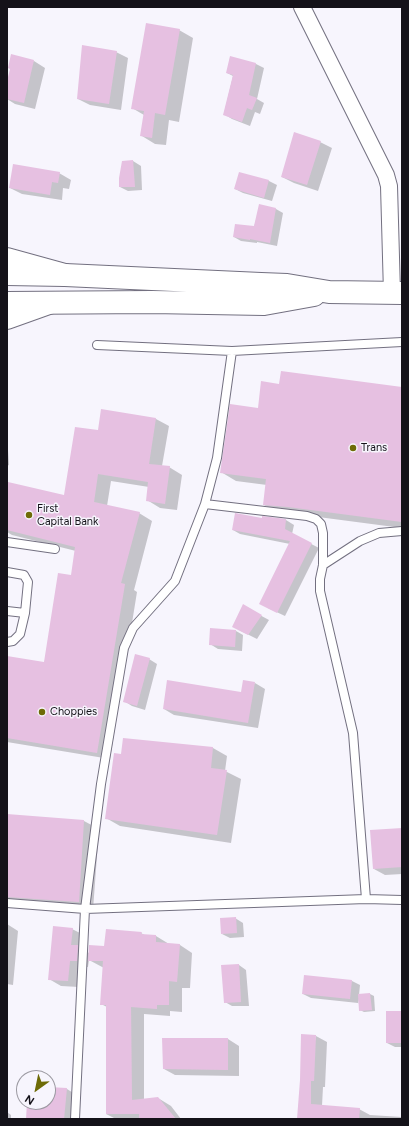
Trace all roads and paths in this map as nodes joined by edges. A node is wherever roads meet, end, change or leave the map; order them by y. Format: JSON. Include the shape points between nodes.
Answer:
{"nodes":[{"id":1,"x":302,"y":7,"type":"edge"},
{"id":2,"x":7,"y":259,"type":"edge"},
{"id":3,"x":7,"y":274,"type":"edge"},
{"id":4,"x":64,"y":275,"type":"junction"},
{"id":5,"x":329,"y":292,"type":"junction"},
{"id":6,"x":397,"y":293,"type":"edge"},
{"id":7,"x":7,"y":303,"type":"edge"},
{"id":8,"x":49,"y":303,"type":"junction"},
{"id":9,"x":7,"y":318,"type":"edge"},
{"id":10,"x":402,"y":342,"type":"edge"},
{"id":11,"x":97,"y":345,"type":"dead end"},
{"id":12,"x":232,"y":351,"type":"junction"},
{"id":13,"x":205,"y":504,"type":"junction"},
{"id":14,"x":402,"y":531,"type":"edge"},
{"id":15,"x":7,"y":542,"type":"edge"},
{"id":16,"x":55,"y":549,"type":"dead end"},
{"id":17,"x":323,"y":565,"type":"junction"},
{"id":18,"x":7,"y":572,"type":"edge"},
{"id":19,"x":7,"y":611,"type":"edge"},
{"id":20,"x":25,"y":613,"type":"junction"},
{"id":21,"x":7,"y":642,"type":"edge"},
{"id":22,"x":366,"y":898,"type":"junction"},
{"id":23,"x":402,"y":900,"type":"edge"},
{"id":24,"x":7,"y":903,"type":"edge"},
{"id":25,"x":85,"y":909,"type":"junction"},
{"id":26,"x":75,"y":1119,"type":"edge"}],
"edges":[{"from":1,"to":6,"type":"street","via":[[386,175]]},
{"from":2,"to":4,"type":"main road"},
{"from":3,"to":4,"type":"main road"},
{"from":4,"to":5,"type":"main road","via":[[287,285]]},
{"from":5,"to":6,"type":"main road"},
{"from":5,"to":8,"type":"main road","via":[[264,304]]},
{"from":7,"to":8,"type":"main road"},
{"from":8,"to":9,"type":"main road"},
{"from":10,"to":12,"type":"lane"},
{"from":11,"to":12,"type":"lane"},
{"from":12,"to":13,"type":"lane","via":[[217,458]]},
{"from":13,"to":17,"type":"lane","via":[[316,519],[321,524],[323,533]]},
{"from":13,"to":25,"type":"lane","via":[[175,581],[133,628],[124,648],[101,784]]},
{"from":14,"to":17,"type":"lane","via":[[379,533],[360,541]]},
{"from":15,"to":16,"type":"lane"},
{"from":17,"to":22,"type":"lane","via":[[320,591],[353,732]]},
{"from":18,"to":20,"type":"lane","via":[[24,575],[28,582]]},
{"from":19,"to":20,"type":"lane"},
{"from":20,"to":21,"type":"lane","via":[[20,634],[13,641]]},
{"from":22,"to":23,"type":"lane"},
{"from":22,"to":25,"type":"lane"},
{"from":24,"to":25,"type":"lane"},
{"from":25,"to":26,"type":"lane"}]}
